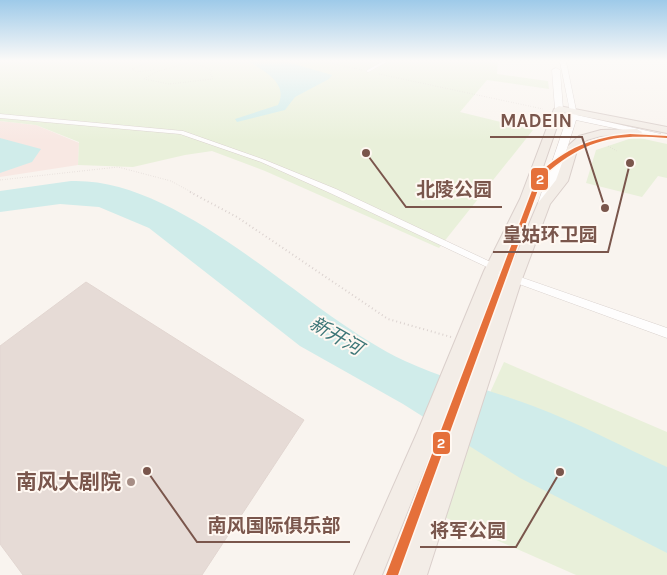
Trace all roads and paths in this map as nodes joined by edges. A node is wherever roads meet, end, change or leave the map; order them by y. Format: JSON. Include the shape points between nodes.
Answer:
{"nodes":[{"id":1,"x":446,"y":88,"type":"edge"},
{"id":2,"x":556,"y":88,"type":"edge"},
{"id":3,"x":568,"y":88,"type":"edge"},
{"id":4,"x":543,"y":109,"type":"dead end"},
{"id":5,"x":558,"y":111,"type":"junction"},
{"id":6,"x":573,"y":114,"type":"junction"},
{"id":7,"x":0,"y":116,"type":"edge"},
{"id":8,"x":519,"y":120,"type":"dead end"},
{"id":9,"x":531,"y":122,"type":"dead end"},
{"id":10,"x":664,"y":133,"type":"edge"},
{"id":11,"x":608,"y":146,"type":"dead end"},
{"id":12,"x":617,"y":151,"type":"dead end"},
{"id":13,"x":0,"y":180,"type":"edge"},
{"id":14,"x":544,"y":203,"type":"junction"},
{"id":15,"x":493,"y":269,"type":"junction"},
{"id":16,"x":514,"y":279,"type":"junction"},
{"id":17,"x":667,"y":333,"type":"edge"},
{"id":18,"x":461,"y":347,"type":"junction"},
{"id":19,"x":484,"y":364,"type":"joint"},
{"id":20,"x":456,"y":454,"type":"joint"},
{"id":21,"x":368,"y":575,"type":"edge"},
{"id":22,"x":413,"y":575,"type":"edge"}],
"edges":[{"from":1,"to":4,"type":"path"},
{"from":2,"to":5,"type":"main road"},
{"from":3,"to":6,"type":"main road"},
{"from":5,"to":6,"type":"main road"},
{"from":5,"to":15,"type":"main road","via":[[526,199]]},
{"from":6,"to":10,"type":"main road"},
{"from":6,"to":14,"type":"main road"},
{"from":7,"to":15,"type":"street","via":[[181,132],[263,161],[333,191]]},
{"from":8,"to":9,"type":"path"},
{"from":10,"to":14,"type":"main road","via":[[601,132],[577,141],[570,151],[562,181]]},
{"from":11,"to":12,"type":"path"},
{"from":13,"to":18,"type":"path","via":[[118,167],[171,181],[237,217],[388,319]]},
{"from":14,"to":16,"type":"main road"},
{"from":15,"to":16,"type":"street"},
{"from":15,"to":18,"type":"main road"},
{"from":16,"to":17,"type":"street"},
{"from":16,"to":19,"type":"main road"},
{"from":18,"to":21,"type":"main road"},
{"from":19,"to":20,"type":"main road"},
{"from":20,"to":22,"type":"main road"}]}
